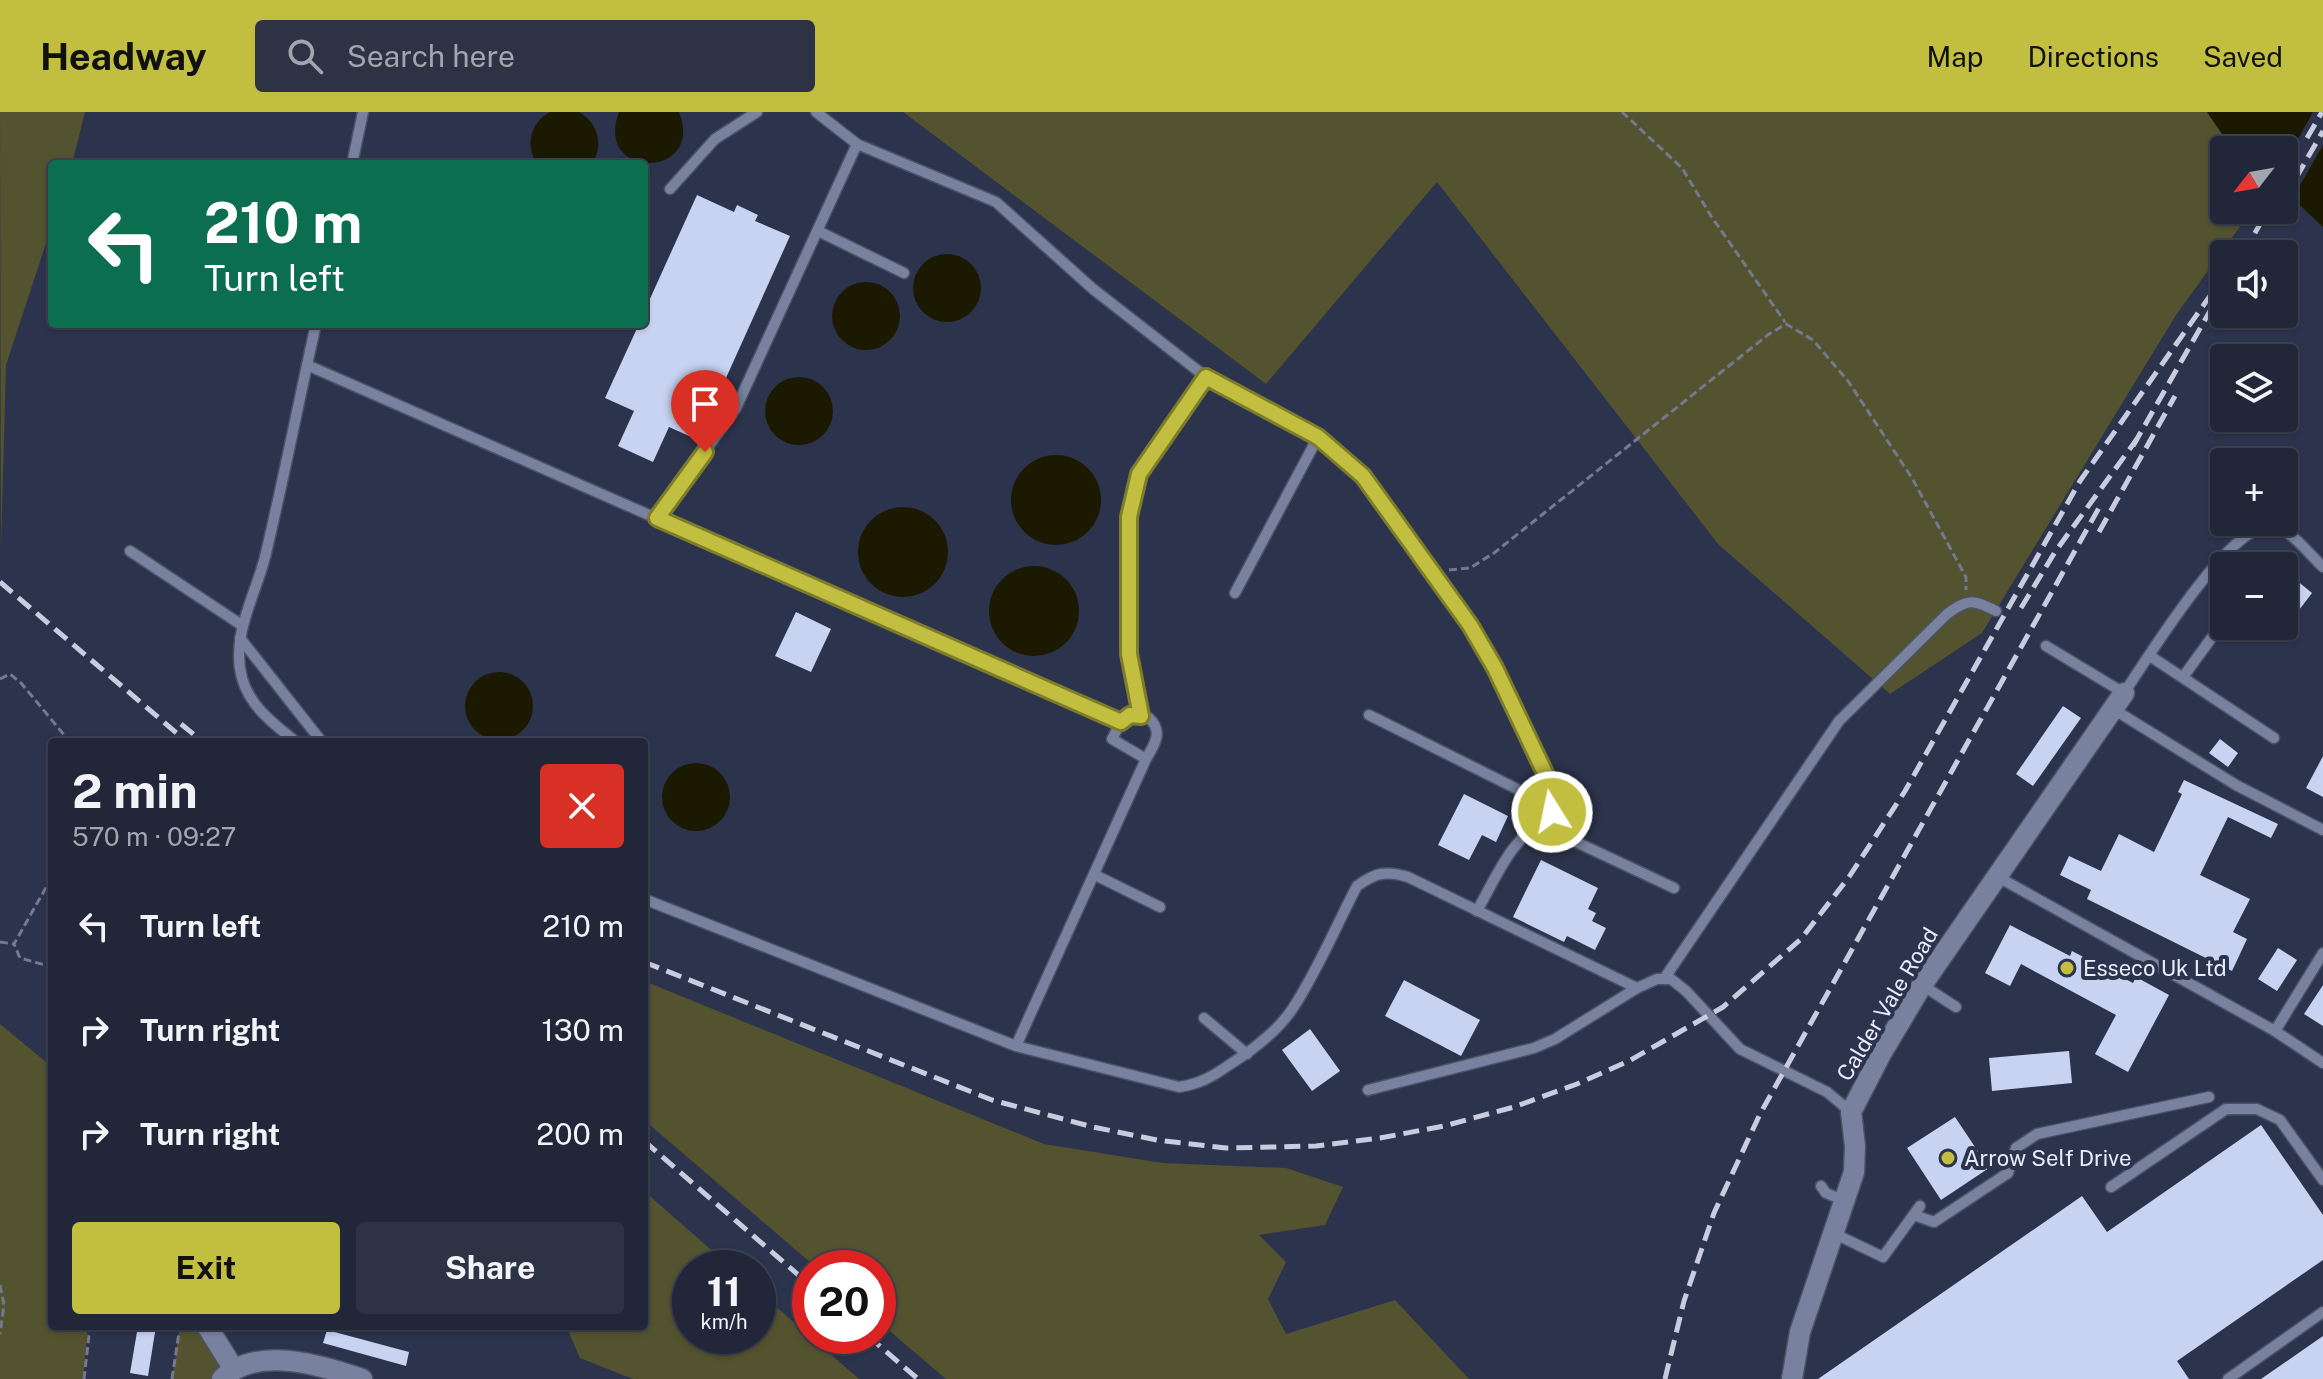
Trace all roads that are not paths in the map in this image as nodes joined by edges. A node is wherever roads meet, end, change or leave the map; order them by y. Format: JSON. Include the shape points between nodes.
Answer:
{"nodes":[{"id":1,"x":363,"y":112,"type":"edge"},
{"id":2,"x":757,"y":112,"type":"edge"},
{"id":3,"x":816,"y":112,"type":"edge"},
{"id":4,"x":857,"y":144,"type":"junction"},
{"id":5,"x":353,"y":160,"type":"edge"},
{"id":6,"x":670,"y":189,"type":"dead end"},
{"id":7,"x":818,"y":231,"type":"junction"},
{"id":8,"x":904,"y":273,"type":"dead end"},
{"id":9,"x":315,"y":328,"type":"edge"},
{"id":10,"x":307,"y":365,"type":"junction"},
{"id":11,"x":1206,"y":377,"type":"junction"},
{"id":12,"x":1318,"y":437,"type":"junction"},
{"id":13,"x":657,"y":518,"type":"junction"},
{"id":14,"x":130,"y":551,"type":"dead end"},
{"id":15,"x":2323,"y":567,"type":"edge"},
{"id":16,"x":1235,"y":593,"type":"dead end"},
{"id":17,"x":1996,"y":611,"type":"dead end"},
{"id":18,"x":243,"y":626,"type":"junction"},
{"id":19,"x":240,"y":638,"type":"junction"},
{"id":20,"x":2210,"y":640,"type":"edge"},
{"id":21,"x":2046,"y":646,"type":"dead end"},
{"id":22,"x":2150,"y":656,"type":"junction"},
{"id":23,"x":2183,"y":677,"type":"junction"},
{"id":24,"x":2118,"y":701,"type":"junction"},
{"id":25,"x":1369,"y":715,"type":"dead end"},
{"id":26,"x":1141,"y":716,"type":"junction"},
{"id":27,"x":1121,"y":722,"type":"junction"},
{"id":28,"x":291,"y":738,"type":"edge"},
{"id":29,"x":319,"y":738,"type":"edge"},
{"id":30,"x":2274,"y":738,"type":"dead end"},
{"id":31,"x":1146,"y":759,"type":"junction"},
{"id":32,"x":1552,"y":812,"type":"junction"},
{"id":33,"x":2323,"y":830,"type":"edge"},
{"id":34,"x":1095,"y":875,"type":"junction"},
{"id":35,"x":1998,"y":877,"type":"junction"},
{"id":36,"x":1674,"y":888,"type":"dead end"},
{"id":37,"x":648,"y":901,"type":"edge"},
{"id":38,"x":1160,"y":907,"type":"dead end"},
{"id":39,"x":1477,"y":911,"type":"junction"},
{"id":40,"x":2323,"y":953,"type":"edge"},
{"id":41,"x":1664,"y":979,"type":"junction"},
{"id":42,"x":1922,"y":985,"type":"junction"},
{"id":43,"x":1637,"y":988,"type":"junction"},
{"id":44,"x":1956,"y":1007,"type":"dead end"},
{"id":45,"x":1204,"y":1018,"type":"dead end"},
{"id":46,"x":2275,"y":1031,"type":"junction"},
{"id":47,"x":1016,"y":1046,"type":"junction"},
{"id":48,"x":1247,"y":1054,"type":"junction"},
{"id":49,"x":2323,"y":1063,"type":"edge"},
{"id":50,"x":1368,"y":1090,"type":"dead end"},
{"id":51,"x":2209,"y":1097,"type":"dead end"},
{"id":52,"x":1851,"y":1112,"type":"junction"},
{"id":53,"x":2323,"y":1180,"type":"edge"},
{"id":54,"x":1821,"y":1186,"type":"dead end"},
{"id":55,"x":2111,"y":1187,"type":"dead end"},
{"id":56,"x":1845,"y":1201,"type":"junction"},
{"id":57,"x":1833,"y":1233,"type":"junction"},
{"id":58,"x":2323,"y":1312,"type":"edge"},
{"id":59,"x":209,"y":1330,"type":"edge"},
{"id":60,"x":228,"y":1374,"type":"edge"},
{"id":61,"x":362,"y":1379,"type":"edge"},
{"id":62,"x":1792,"y":1379,"type":"edge"},
{"id":63,"x":2228,"y":1379,"type":"edge"}],
"edges":[{"from":1,"to":5,"type":"lane"},
{"from":2,"to":6,"type":"lane","via":[[715,139]]},
{"from":3,"to":4,"type":"lane"},
{"from":4,"to":7,"type":"lane"},
{"from":4,"to":11,"type":"lane","via":[[996,202],[1093,289]]},
{"from":7,"to":8,"type":"lane"},
{"from":7,"to":13,"type":"lane","via":[[736,408]]},
{"from":9,"to":10,"type":"lane"},
{"from":10,"to":13,"type":"lane"},
{"from":10,"to":18,"type":"lane","via":[[265,557]]},
{"from":11,"to":12,"type":"lane"},
{"from":11,"to":26,"type":"lane","via":[[1139,474],[1129,517],[1129,654]]},
{"from":12,"to":16,"type":"lane"},
{"from":12,"to":32,"type":"lane","via":[[1363,476],[1470,625],[1545,773]]},
{"from":13,"to":27,"type":"lane"},
{"from":14,"to":18,"type":"lane"},
{"from":15,"to":22,"type":"lane","via":[[2284,531],[2262,528],[2227,552]]},
{"from":17,"to":41,"type":"lane","via":[[1965,602],[1947,614],[1839,721]]},
{"from":18,"to":19,"type":"lane"},
{"from":19,"to":28,"type":"lane","via":[[242,677],[250,698]]},
{"from":19,"to":29,"type":"lane"},
{"from":20,"to":23,"type":"lane"},
{"from":21,"to":24,"type":"lane"},
{"from":22,"to":23,"type":"lane"},
{"from":22,"to":24,"type":"lane"},
{"from":23,"to":30,"type":"lane"},
{"from":24,"to":33,"type":"lane","via":[[2236,785]]},
{"from":24,"to":35,"type":"street","name":"Calder Vale Road"},
{"from":25,"to":32,"type":"lane","via":[[1537,799]]},
{"from":26,"to":27,"type":"lane","via":[[1130,715]]},
{"from":26,"to":31,"type":"lane","via":[[1157,729],[1158,738]]},
{"from":27,"to":31,"type":"lane","via":[[1112,739]]},
{"from":31,"to":34,"type":"lane"},
{"from":32,"to":36,"type":"lane","via":[[1574,841]]},
{"from":32,"to":39,"type":"lane","via":[[1513,845]]},
{"from":34,"to":38,"type":"lane"},
{"from":34,"to":47,"type":"lane"},
{"from":35,"to":42,"type":"street","name":"Calder Vale Road"},
{"from":35,"to":46,"type":"lane"},
{"from":37,"to":47,"type":"lane"},
{"from":39,"to":43,"type":"lane"},
{"from":39,"to":48,"type":"lane","via":[[1408,877],[1390,871],[1373,875],[1357,886],[1293,1008]]},
{"from":40,"to":46,"type":"lane"},
{"from":41,"to":43,"type":"lane"},
{"from":41,"to":52,"type":"lane","via":[[1686,991],[1740,1049],[1827,1092]]},
{"from":42,"to":44,"type":"lane"},
{"from":42,"to":52,"type":"street","name":"Calder Vale Road"},
{"from":43,"to":50,"type":"lane","via":[[1534,1048]]},
{"from":45,"to":48,"type":"lane"},
{"from":46,"to":49,"type":"lane"},
{"from":47,"to":48,"type":"lane","via":[[1179,1087],[1199,1084]]},
{"from":51,"to":57,"type":"lane","via":[[2037,1134],[2016,1148],[2008,1173],[1934,1222],[1917,1211],[1883,1257]]},
{"from":52,"to":56,"type":"street","name":"Calder Vale Road","via":[[1854,1172]]},
{"from":53,"to":55,"type":"lane","via":[[2280,1120],[2257,1109],[2226,1109]]},
{"from":54,"to":56,"type":"lane"},
{"from":56,"to":57,"type":"street","name":"Calder Vale Road"},
{"from":57,"to":62,"type":"street","name":"Calder Vale Road","via":[[1800,1332]]},
{"from":58,"to":63,"type":"lane"},
{"from":59,"to":60,"type":"street"},
{"from":60,"to":61,"type":"street","via":[[251,1362],[315,1363]]}]}
